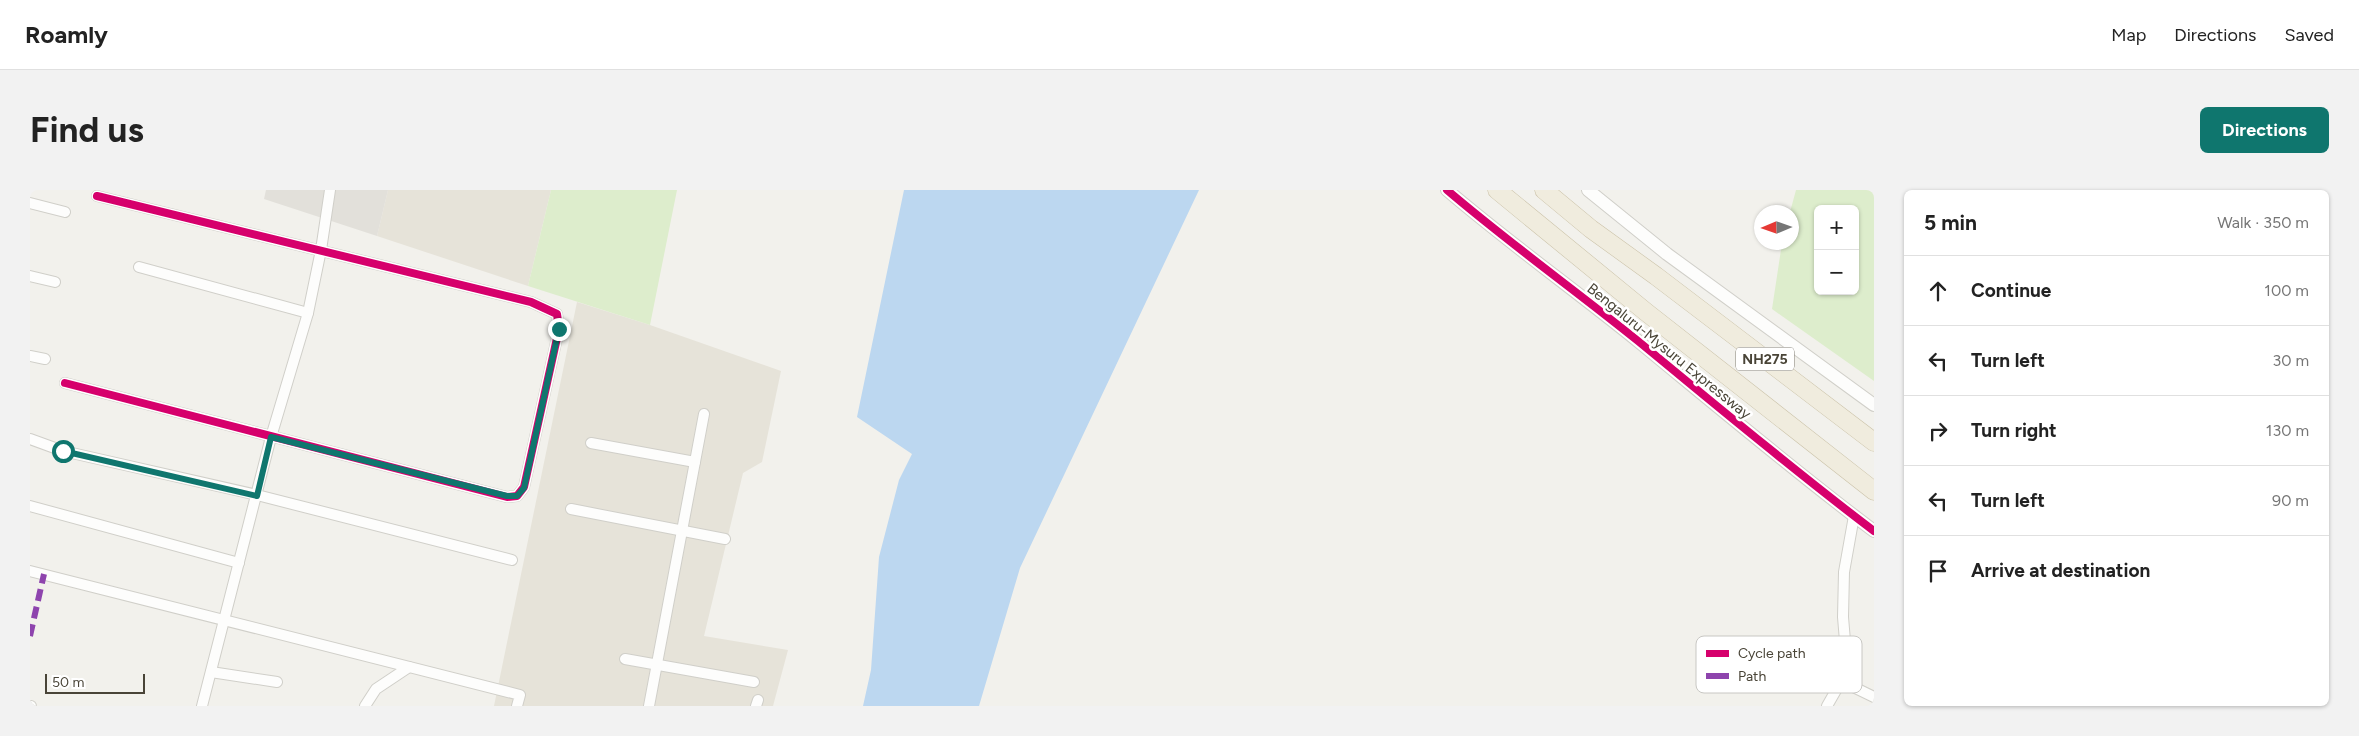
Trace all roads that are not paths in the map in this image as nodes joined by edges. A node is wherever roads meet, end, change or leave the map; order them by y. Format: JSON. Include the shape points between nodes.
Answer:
{"nodes":[{"id":1,"x":330,"y":190,"type":"edge"},
{"id":2,"x":1447,"y":190,"type":"edge"},
{"id":3,"x":1497,"y":190,"type":"edge"},
{"id":4,"x":1544,"y":190,"type":"edge"},
{"id":5,"x":1588,"y":190,"type":"edge"},
{"id":6,"x":97,"y":196,"type":"dead end"},
{"id":7,"x":30,"y":203,"type":"edge"},
{"id":8,"x":64,"y":212,"type":"dead end"},
{"id":9,"x":321,"y":250,"type":"junction"},
{"id":10,"x":139,"y":267,"type":"dead end"},
{"id":11,"x":30,"y":276,"type":"edge"},
{"id":12,"x":55,"y":282,"type":"dead end"},
{"id":13,"x":308,"y":313,"type":"junction"},
{"id":14,"x":30,"y":356,"type":"edge"},
{"id":15,"x":45,"y":359,"type":"dead end"},
{"id":16,"x":65,"y":383,"type":"dead end"},
{"id":17,"x":1874,"y":405,"type":"edge"},
{"id":18,"x":704,"y":414,"type":"dead end"},
{"id":19,"x":271,"y":437,"type":"junction"},
{"id":20,"x":30,"y":439,"type":"edge"},
{"id":21,"x":1874,"y":442,"type":"edge"},
{"id":22,"x":591,"y":443,"type":"dead end"},
{"id":23,"x":695,"y":462,"type":"junction"},
{"id":24,"x":1874,"y":491,"type":"edge"},
{"id":25,"x":257,"y":496,"type":"junction"},
{"id":26,"x":30,"y":506,"type":"edge"},
{"id":27,"x":571,"y":509,"type":"dead end"},
{"id":28,"x":1854,"y":516,"type":"junction"},
{"id":29,"x":682,"y":530,"type":"junction"},
{"id":30,"x":1874,"y":531,"type":"edge"},
{"id":31,"x":725,"y":539,"type":"dead end"},
{"id":32,"x":512,"y":560,"type":"dead end"},
{"id":33,"x":239,"y":563,"type":"junction"},
{"id":34,"x":30,"y":571,"type":"edge"},
{"id":35,"x":223,"y":621,"type":"junction"},
{"id":36,"x":1845,"y":636,"type":"edge"},
{"id":37,"x":624,"y":659,"type":"dead end"},
{"id":38,"x":657,"y":665,"type":"junction"},
{"id":39,"x":409,"y":667,"type":"junction"},
{"id":40,"x":211,"y":672,"type":"junction"},
{"id":41,"x":277,"y":682,"type":"dead end"},
{"id":42,"x":754,"y":682,"type":"dead end"},
{"id":43,"x":1862,"y":691,"type":"edge"},
{"id":44,"x":1835,"y":693,"type":"edge"},
{"id":45,"x":1874,"y":697,"type":"edge"},
{"id":46,"x":202,"y":706,"type":"edge"},
{"id":47,"x":365,"y":706,"type":"edge"},
{"id":48,"x":517,"y":706,"type":"edge"},
{"id":49,"x":649,"y":706,"type":"edge"},
{"id":50,"x":1828,"y":706,"type":"edge"}],
"edges":[{"from":1,"to":9,"type":"street"},
{"from":2,"to":28,"type":"street","name":"Bengaluru-Mysuru Expressway"},
{"from":3,"to":24,"type":"highway","name":"Bengaluru-Mysuru Expressway","number":"NH275"},
{"from":4,"to":21,"type":"highway","number":"NH275"},
{"from":5,"to":17,"type":"street","number":"NH275","via":[[1667,254]]},
{"from":6,"to":9,"type":"street"},
{"from":7,"to":8,"type":"street"},
{"from":9,"to":13,"type":"street"},
{"from":9,"to":19,"type":"street","via":[[531,302],[557,314],[559,329],[524,488],[517,496],[507,496]]},
{"from":10,"to":13,"type":"street"},
{"from":11,"to":12,"type":"street"},
{"from":13,"to":19,"type":"street"},
{"from":14,"to":15,"type":"street"},
{"from":16,"to":19,"type":"street"},
{"from":18,"to":23,"type":"street"},
{"from":19,"to":25,"type":"street"},
{"from":20,"to":25,"type":"street","via":[[63,451]]},
{"from":22,"to":23,"type":"street"},
{"from":23,"to":29,"type":"street"},
{"from":25,"to":32,"type":"street"},
{"from":25,"to":33,"type":"street"},
{"from":26,"to":33,"type":"street"},
{"from":27,"to":29,"type":"street"},
{"from":28,"to":30,"type":"street","name":"Bengaluru-Mysuru Expressway"},
{"from":28,"to":36,"type":"street","via":[[1844,572]]},
{"from":29,"to":31,"type":"street"},
{"from":29,"to":38,"type":"street"},
{"from":33,"to":35,"type":"street"},
{"from":34,"to":35,"type":"street"},
{"from":35,"to":39,"type":"street"},
{"from":35,"to":40,"type":"street"},
{"from":37,"to":38,"type":"street"},
{"from":38,"to":42,"type":"street"},
{"from":38,"to":49,"type":"street"},
{"from":39,"to":47,"type":"street","via":[[376,690]]},
{"from":39,"to":48,"type":"street","via":[[520,695]]},
{"from":40,"to":41,"type":"street"},
{"from":40,"to":46,"type":"street"},
{"from":43,"to":45,"type":"street"},
{"from":44,"to":50,"type":"street"}]}
